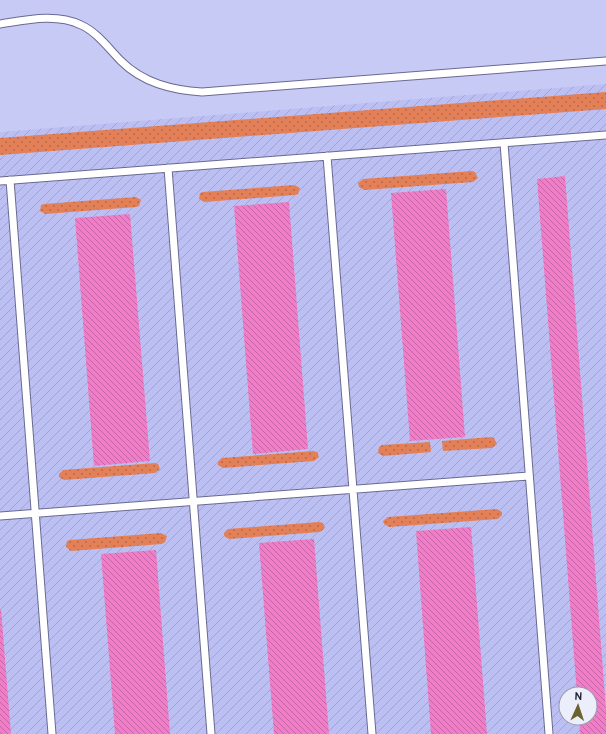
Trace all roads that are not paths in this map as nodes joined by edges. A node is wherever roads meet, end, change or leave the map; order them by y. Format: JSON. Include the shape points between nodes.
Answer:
{"nodes":[{"id":1,"x":0,"y":24,"type":"edge"},
{"id":2,"x":606,"y":62,"type":"edge"},
{"id":3,"x":606,"y":135,"type":"edge"},
{"id":4,"x":504,"y":143,"type":"junction"},
{"id":5,"x":327,"y":156,"type":"junction"},
{"id":6,"x":168,"y":168,"type":"junction"},
{"id":7,"x":10,"y":180,"type":"junction"},
{"id":8,"x":0,"y":181,"type":"edge"},
{"id":9,"x":529,"y":476,"type":"junction"},
{"id":10,"x":353,"y":489,"type":"junction"},
{"id":11,"x":193,"y":501,"type":"junction"},
{"id":12,"x":36,"y":514,"type":"junction"},
{"id":13,"x":0,"y":516,"type":"edge"},
{"id":14,"x":52,"y":734,"type":"edge"},
{"id":15,"x":211,"y":734,"type":"edge"},
{"id":16,"x":372,"y":734,"type":"edge"},
{"id":17,"x":549,"y":734,"type":"edge"}],
"edges":[{"from":1,"to":2,"type":"lane","via":[[46,18],[82,25],[138,74],[156,85],[185,91],[202,92]]},
{"from":3,"to":4,"type":"lane"},
{"from":4,"to":5,"type":"lane"},
{"from":4,"to":9,"type":"lane"},
{"from":5,"to":6,"type":"lane"},
{"from":5,"to":10,"type":"lane"},
{"from":6,"to":7,"type":"lane"},
{"from":6,"to":11,"type":"lane"},
{"from":7,"to":8,"type":"lane"},
{"from":7,"to":12,"type":"lane"},
{"from":9,"to":10,"type":"lane"},
{"from":9,"to":17,"type":"lane"},
{"from":10,"to":11,"type":"lane"},
{"from":10,"to":16,"type":"lane"},
{"from":11,"to":12,"type":"lane"},
{"from":11,"to":15,"type":"lane"},
{"from":12,"to":13,"type":"lane"},
{"from":12,"to":14,"type":"lane"}]}
